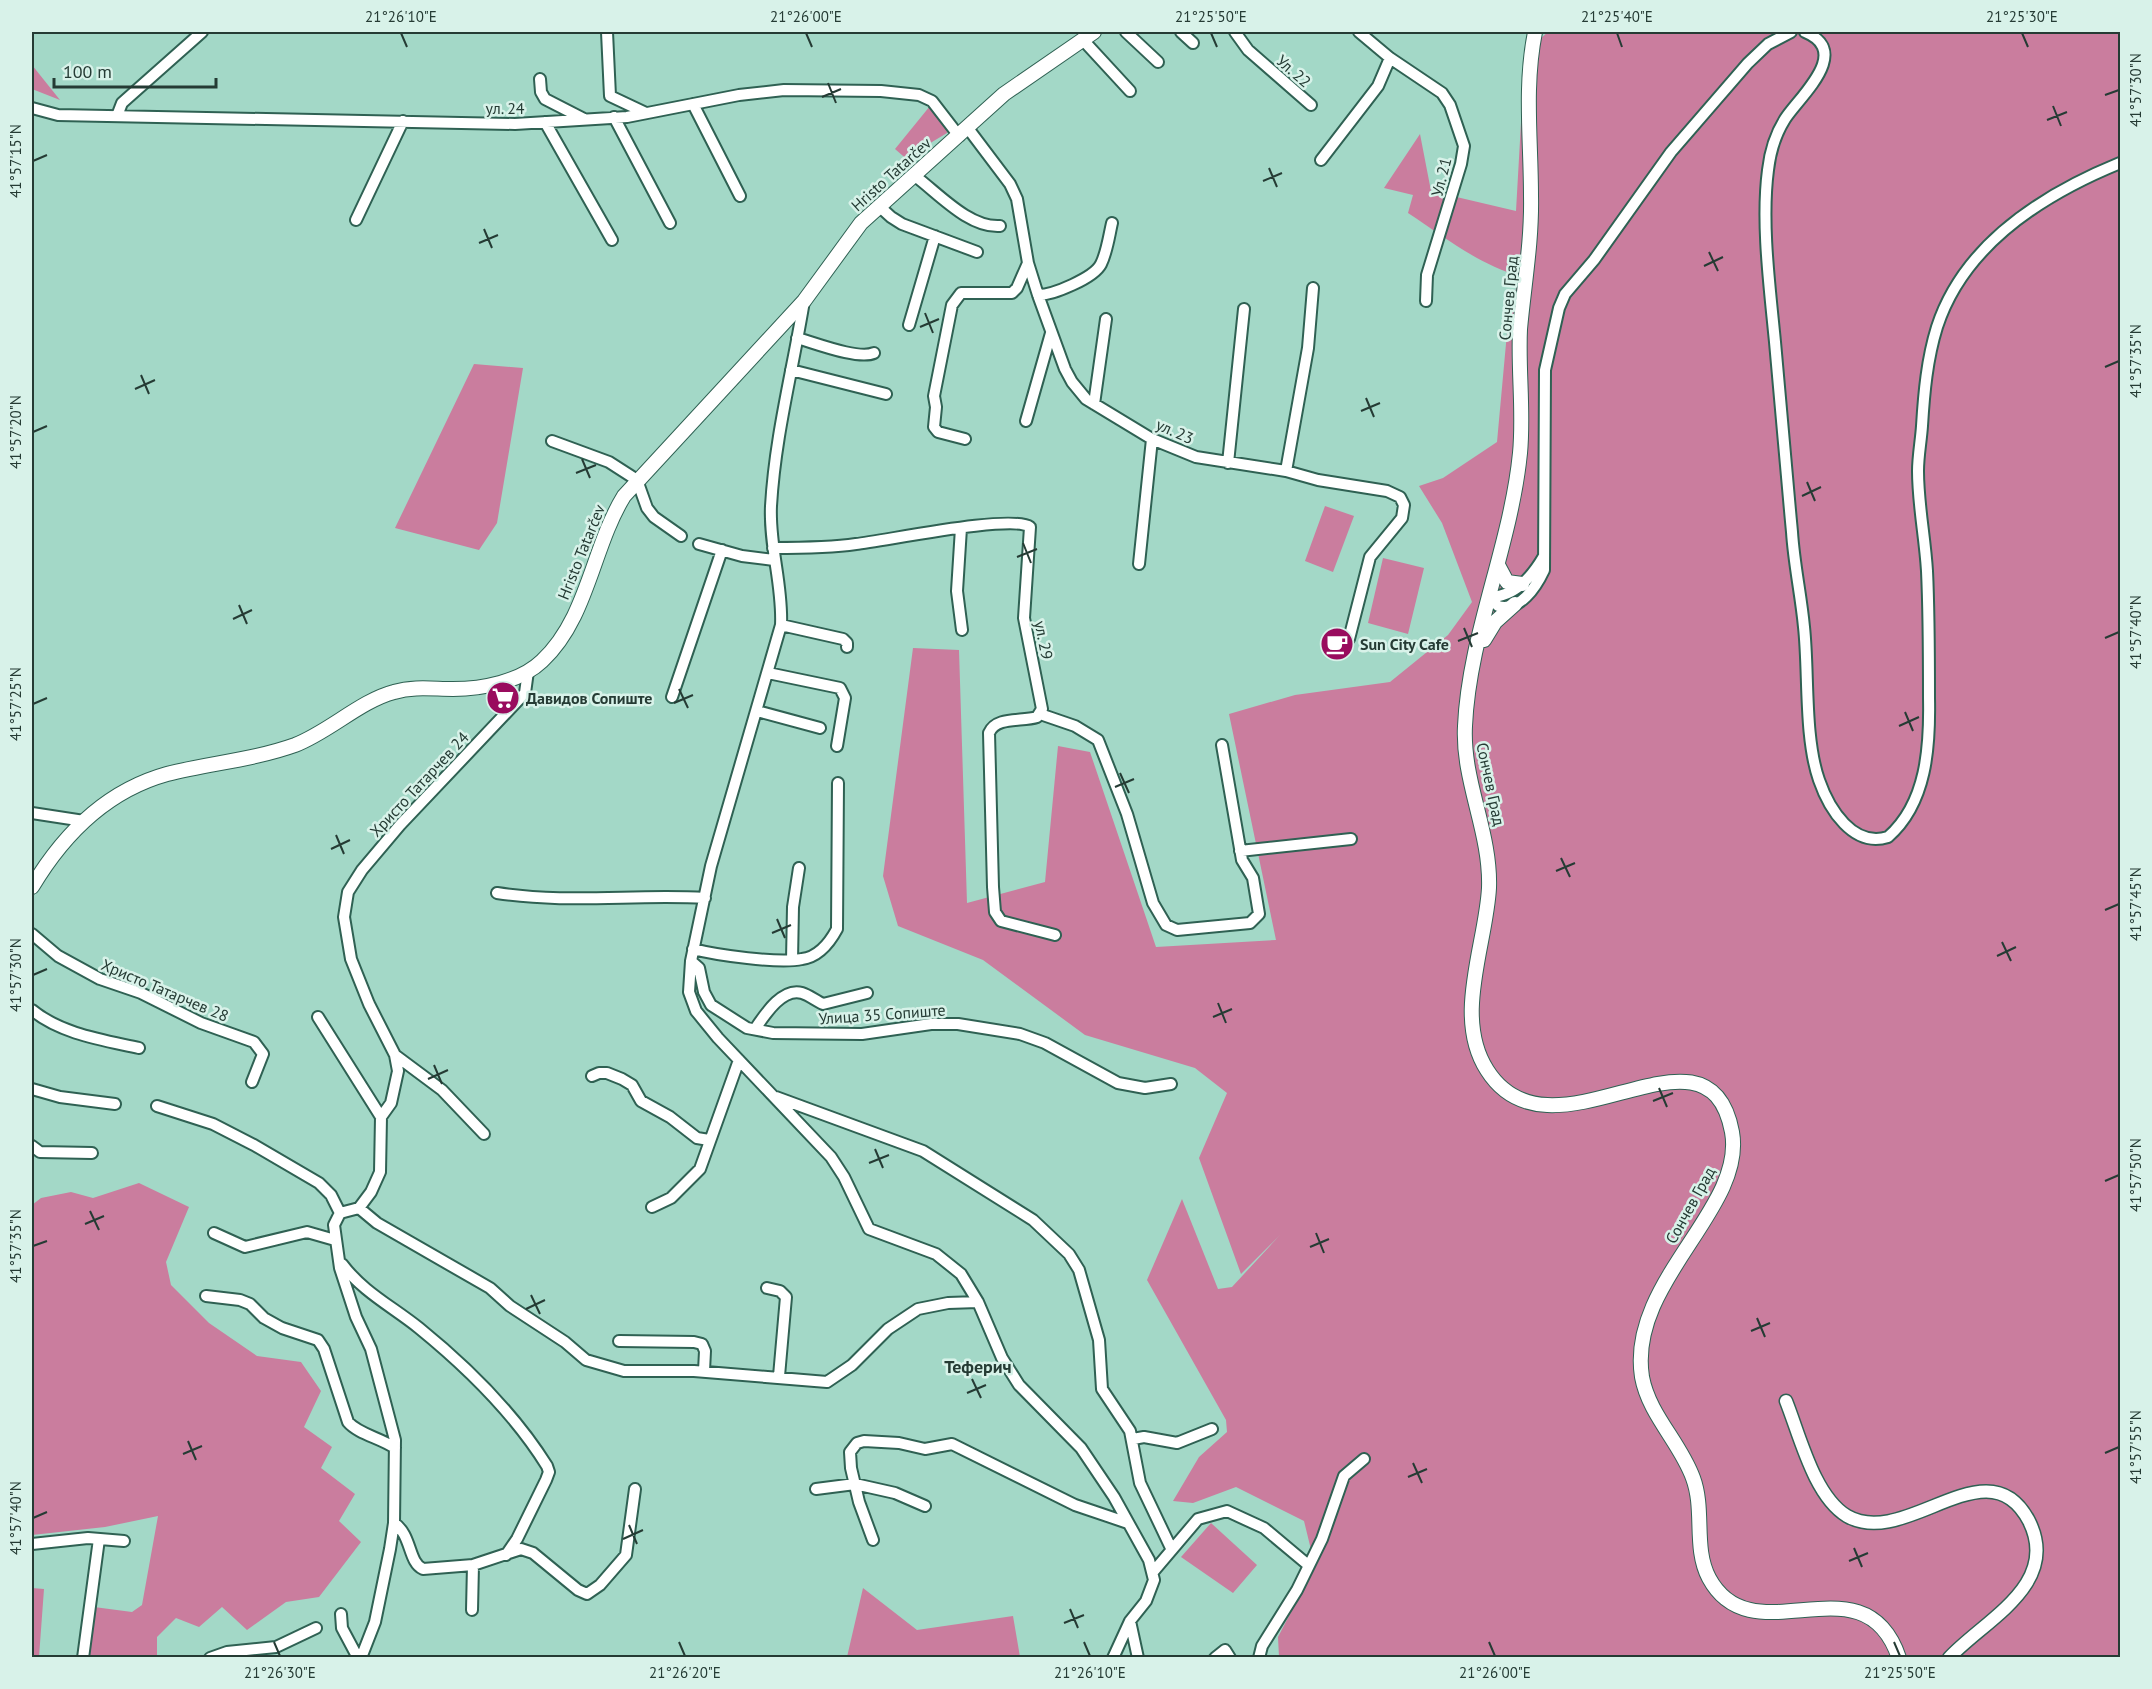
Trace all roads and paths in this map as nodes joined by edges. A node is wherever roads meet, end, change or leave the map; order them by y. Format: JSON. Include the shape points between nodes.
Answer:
{"nodes":[{"id":1,"x":201,"y":32,"type":"edge"},
{"id":2,"x":607,"y":32,"type":"edge"},
{"id":3,"x":1126,"y":32,"type":"edge"},
{"id":4,"x":1180,"y":32,"type":"edge"},
{"id":5,"x":1235,"y":32,"type":"edge"},
{"id":6,"x":1359,"y":32,"type":"edge"},
{"id":7,"x":1535,"y":32,"type":"edge"},
{"id":8,"x":1791,"y":32,"type":"edge"},
{"id":9,"x":1805,"y":32,"type":"edge"},
{"id":10,"x":1089,"y":36,"type":"edge"},
{"id":11,"x":1193,"y":43,"type":"dead end"},
{"id":12,"x":1389,"y":58,"type":"junction"},
{"id":13,"x":1158,"y":62,"type":"dead end"},
{"id":14,"x":540,"y":79,"type":"dead end"},
{"id":15,"x":1130,"y":91,"type":"dead end"},
{"id":16,"x":693,"y":104,"type":"junction"},
{"id":17,"x":1311,"y":105,"type":"dead end"},
{"id":18,"x":32,"y":108,"type":"edge"},
{"id":19,"x":646,"y":113,"type":"junction"},
{"id":20,"x":117,"y":116,"type":"junction"},
{"id":21,"x":614,"y":117,"type":"junction"},
{"id":22,"x":586,"y":120,"type":"junction"},
{"id":23,"x":403,"y":121,"type":"junction"},
{"id":24,"x":545,"y":122,"type":"junction"},
{"id":25,"x":963,"y":132,"type":"junction"},
{"id":26,"x":1321,"y":160,"type":"dead end"},
{"id":27,"x":2121,"y":163,"type":"edge"},
{"id":28,"x":915,"y":176,"type":"junction"},
{"id":29,"x":740,"y":196,"type":"dead end"},
{"id":30,"x":880,"y":207,"type":"junction"},
{"id":31,"x":356,"y":220,"type":"dead end"},
{"id":32,"x":670,"y":223,"type":"dead end"},
{"id":33,"x":1112,"y":223,"type":"dead end"},
{"id":34,"x":1000,"y":226,"type":"dead end"},
{"id":35,"x":935,"y":236,"type":"junction"},
{"id":36,"x":612,"y":240,"type":"dead end"},
{"id":37,"x":977,"y":252,"type":"dead end"},
{"id":38,"x":1028,"y":263,"type":"junction"},
{"id":39,"x":1313,"y":288,"type":"dead end"},
{"id":40,"x":1038,"y":295,"type":"junction"},
{"id":41,"x":804,"y":301,"type":"junction"},
{"id":42,"x":1426,"y":301,"type":"dead end"},
{"id":43,"x":1244,"y":309,"type":"dead end"},
{"id":44,"x":1106,"y":319,"type":"dead end"},
{"id":45,"x":909,"y":325,"type":"dead end"},
{"id":46,"x":1052,"y":330,"type":"junction"},
{"id":47,"x":798,"y":338,"type":"junction"},
{"id":48,"x":874,"y":353,"type":"dead end"},
{"id":49,"x":791,"y":370,"type":"junction"},
{"id":50,"x":886,"y":394,"type":"dead end"},
{"id":51,"x":1094,"y":404,"type":"junction"},
{"id":52,"x":1026,"y":421,"type":"dead end"},
{"id":53,"x":965,"y":439,"type":"dead end"},
{"id":54,"x":1152,"y":439,"type":"junction"},
{"id":55,"x":552,"y":441,"type":"dead end"},
{"id":56,"x":1228,"y":463,"type":"junction"},
{"id":57,"x":1286,"y":471,"type":"junction"},
{"id":58,"x":637,"y":480,"type":"junction"},
{"id":59,"x":961,"y":528,"type":"junction"},
{"id":60,"x":681,"y":536,"type":"dead end"},
{"id":61,"x":699,"y":544,"type":"dead end"},
{"id":62,"x":773,"y":548,"type":"junction"},
{"id":63,"x":722,"y":550,"type":"junction"},
{"id":64,"x":1544,"y":555,"type":"junction"},
{"id":65,"x":774,"y":560,"type":"junction"},
{"id":66,"x":1139,"y":564,"type":"dead end"},
{"id":67,"x":1498,"y":565,"type":"junction"},
{"id":68,"x":1522,"y":584,"type":"junction"},
{"id":69,"x":1489,"y":597,"type":"junction"},
{"id":70,"x":1515,"y":604,"type":"junction"},
{"id":71,"x":781,"y":625,"type":"junction"},
{"id":72,"x":962,"y":630,"type":"dead end"},
{"id":73,"x":1349,"y":639,"type":"dead end"},
{"id":74,"x":846,"y":647,"type":"dead end"},
{"id":75,"x":1477,"y":653,"type":"junction"},
{"id":76,"x":528,"y":671,"type":"junction"},
{"id":77,"x":768,"y":673,"type":"junction"},
{"id":78,"x":672,"y":697,"type":"dead end"},
{"id":79,"x":757,"y":711,"type":"junction"},
{"id":80,"x":1040,"y":714,"type":"junction"},
{"id":81,"x":820,"y":728,"type":"dead end"},
{"id":82,"x":1222,"y":745,"type":"dead end"},
{"id":83,"x":837,"y":746,"type":"dead end"},
{"id":84,"x":838,"y":783,"type":"dead end"},
{"id":85,"x":32,"y":813,"type":"edge"},
{"id":86,"x":84,"y":821,"type":"junction"},
{"id":87,"x":1351,"y":838,"type":"dead end"},
{"id":88,"x":1240,"y":851,"type":"junction"},
{"id":89,"x":799,"y":868,"type":"dead end"},
{"id":90,"x":32,"y":887,"type":"edge"},
{"id":91,"x":497,"y":893,"type":"dead end"},
{"id":92,"x":705,"y":898,"type":"junction"},
{"id":93,"x":32,"y":934,"type":"edge"},
{"id":94,"x":1055,"y":935,"type":"dead end"},
{"id":95,"x":693,"y":949,"type":"junction"},
{"id":96,"x":792,"y":960,"type":"junction"},
{"id":97,"x":691,"y":961,"type":"junction"},
{"id":98,"x":867,"y":993,"type":"dead end"},
{"id":99,"x":32,"y":1010,"type":"edge"},
{"id":100,"x":318,"y":1017,"type":"dead end"},
{"id":101,"x":755,"y":1029,"type":"junction"},
{"id":102,"x":139,"y":1048,"type":"dead end"},
{"id":103,"x":395,"y":1055,"type":"junction"},
{"id":104,"x":739,"y":1060,"type":"junction"},
{"id":105,"x":592,"y":1076,"type":"dead end"},
{"id":106,"x":252,"y":1082,"type":"dead end"},
{"id":107,"x":1171,"y":1084,"type":"dead end"},
{"id":108,"x":32,"y":1089,"type":"edge"},
{"id":109,"x":772,"y":1095,"type":"junction"},
{"id":110,"x":115,"y":1104,"type":"dead end"},
{"id":111,"x":157,"y":1106,"type":"dead end"},
{"id":112,"x":381,"y":1117,"type":"junction"},
{"id":113,"x":484,"y":1134,"type":"dead end"},
{"id":114,"x":709,"y":1140,"type":"junction"},
{"id":115,"x":32,"y":1146,"type":"edge"},
{"id":116,"x":92,"y":1153,"type":"dead end"},
{"id":117,"x":652,"y":1207,"type":"dead end"},
{"id":118,"x":359,"y":1208,"type":"junction"},
{"id":119,"x":340,"y":1213,"type":"junction"},
{"id":120,"x":214,"y":1233,"type":"dead end"},
{"id":121,"x":335,"y":1240,"type":"junction"},
{"id":122,"x":339,"y":1259,"type":"junction"},
{"id":123,"x":767,"y":1288,"type":"dead end"},
{"id":124,"x":206,"y":1296,"type":"dead end"},
{"id":125,"x":978,"y":1302,"type":"junction"},
{"id":126,"x":619,"y":1341,"type":"dead end"},
{"id":127,"x":704,"y":1371,"type":"junction"},
{"id":128,"x":779,"y":1376,"type":"junction"},
{"id":129,"x":1786,"y":1401,"type":"dead end"},
{"id":130,"x":1212,"y":1429,"type":"dead end"},
{"id":131,"x":1133,"y":1439,"type":"junction"},
{"id":132,"x":395,"y":1448,"type":"junction"},
{"id":133,"x":1364,"y":1459,"type":"dead end"},
{"id":134,"x":855,"y":1484,"type":"junction"},
{"id":135,"x":635,"y":1489,"type":"dead end"},
{"id":136,"x":816,"y":1489,"type":"dead end"},
{"id":137,"x":925,"y":1506,"type":"dead end"},
{"id":138,"x":394,"y":1522,"type":"junction"},
{"id":139,"x":1128,"y":1523,"type":"junction"},
{"id":140,"x":99,"y":1539,"type":"junction"},
{"id":141,"x":873,"y":1540,"type":"dead end"},
{"id":142,"x":124,"y":1541,"type":"dead end"},
{"id":143,"x":32,"y":1544,"type":"edge"},
{"id":144,"x":1171,"y":1548,"type":"junction"},
{"id":145,"x":506,"y":1555,"type":"junction"},
{"id":146,"x":1307,"y":1564,"type":"junction"},
{"id":147,"x":473,"y":1565,"type":"junction"},
{"id":148,"x":1153,"y":1572,"type":"junction"},
{"id":149,"x":472,"y":1610,"type":"dead end"},
{"id":150,"x":341,"y":1614,"type":"dead end"},
{"id":151,"x":1130,"y":1621,"type":"junction"},
{"id":152,"x":316,"y":1628,"type":"dead end"},
{"id":153,"x":83,"y":1658,"type":"edge"},
{"id":154,"x":210,"y":1658,"type":"edge"},
{"id":155,"x":359,"y":1658,"type":"edge"},
{"id":156,"x":1113,"y":1658,"type":"edge"},
{"id":157,"x":1138,"y":1658,"type":"edge"},
{"id":158,"x":1215,"y":1658,"type":"edge"},
{"id":159,"x":1230,"y":1658,"type":"edge"},
{"id":160,"x":1259,"y":1658,"type":"edge"},
{"id":161,"x":1899,"y":1658,"type":"edge"},
{"id":162,"x":1949,"y":1658,"type":"edge"}],
"edges":[{"from":1,"to":20,"type":"street","via":[[122,103]]},
{"from":2,"to":19,"type":"street","via":[[610,96]]},
{"from":3,"to":13,"type":"street"},
{"from":4,"to":11,"type":"street"},
{"from":5,"to":17,"type":"street","name":"Ул. 22","via":[[1248,50]]},
{"from":6,"to":12,"type":"street","name":"Ул. 21"},
{"from":7,"to":67,"type":"main road","name":"Сончев Град","via":[[1527,97],[1532,198],[1520,333],[1520,452]]},
{"from":8,"to":64,"type":"street","via":[[1768,44],[1748,63],[1678,144],[1565,294],[1548,346],[1545,370]]},
{"from":9,"to":27,"type":"street","via":[[1821,45],[1823,68],[1786,118],[1771,151],[1767,185],[1769,272],[1791,532],[1808,662],[1814,762],[1833,809],[1844,823],[1867,839],[1888,837],[1904,820],[1915,800],[1925,766],[1929,717],[1927,580],[1918,471],[1926,381],[1936,328],[1954,289],[2001,234],[2048,197]]},
{"from":10,"to":15,"type":"street"},
{"from":10,"to":25,"type":"main road","name":"Hristo Tatarčev","via":[[1013,87]]},
{"from":12,"to":26,"type":"street","via":[[1378,86]]},
{"from":12,"to":42,"type":"street","name":"Ул. 21","via":[[1442,93],[1464,146],[1427,275]]},
{"from":14,"to":22,"type":"street","via":[[545,99]]},
{"from":16,"to":19,"type":"street","name":"ул. 24"},
{"from":16,"to":25,"type":"street","name":"ул. 24","via":[[784,90],[881,91],[919,95],[932,101]]},
{"from":16,"to":29,"type":"street"},
{"from":18,"to":20,"type":"street","name":"ул. 24","via":[[58,115]]},
{"from":19,"to":21,"type":"street","name":"ул. 24"},
{"from":20,"to":23,"type":"street","name":"ул. 24"},
{"from":21,"to":22,"type":"street","name":"ул. 24"},
{"from":21,"to":32,"type":"street"},
{"from":22,"to":24,"type":"street","name":"ул. 24"},
{"from":23,"to":24,"type":"street","name":"ул. 24"},
{"from":23,"to":31,"type":"street"},
{"from":24,"to":36,"type":"street"},
{"from":25,"to":28,"type":"main road","name":"Hristo Tatarčev"},
{"from":25,"to":38,"type":"street","name":"ул. 23","via":[[1010,184],[1017,199]]},
{"from":28,"to":30,"type":"main road","name":"Hristo Tatarčev"},
{"from":28,"to":34,"type":"street","via":[[974,221],[987,227]]},
{"from":30,"to":35,"type":"street","via":[[902,224]]},
{"from":30,"to":41,"type":"main road","name":"Hristo Tatarčev","via":[[847,239]]},
{"from":33,"to":40,"type":"street","via":[[1096,271],[1052,293]]},
{"from":35,"to":37,"type":"street"},
{"from":35,"to":45,"type":"street"},
{"from":38,"to":40,"type":"street","name":"ул. 23"},
{"from":38,"to":53,"type":"street","via":[[1012,293],[961,293],[952,305],[934,396],[934,427],[938,432]]},
{"from":39,"to":57,"type":"street","via":[[1308,348]]},
{"from":40,"to":46,"type":"street","name":"ул. 23"},
{"from":41,"to":47,"type":"street"},
{"from":41,"to":58,"type":"main road","name":"Hristo Tatarčev"},
{"from":43,"to":56,"type":"street"},
{"from":44,"to":51,"type":"street"},
{"from":46,"to":51,"type":"street","name":"ул. 23","via":[[1072,382]]},
{"from":46,"to":52,"type":"street"},
{"from":47,"to":48,"type":"street","via":[[856,354]]},
{"from":47,"to":49,"type":"street"},
{"from":49,"to":50,"type":"street"},
{"from":49,"to":62,"type":"street","via":[[771,508]]},
{"from":51,"to":54,"type":"street","name":"ул. 23"},
{"from":54,"to":56,"type":"street","name":"ул. 23","via":[[1196,458]]},
{"from":54,"to":66,"type":"street"},
{"from":55,"to":58,"type":"street","via":[[609,462]]},
{"from":56,"to":57,"type":"street","name":"ул. 23"},
{"from":57,"to":73,"type":"street","name":"ул. 23","via":[[1393,493],[1404,505],[1402,518],[1370,557]]},
{"from":58,"to":60,"type":"street","via":[[654,517]]},
{"from":58,"to":76,"type":"main road","name":"Hristo Tatarčev","via":[[615,509],[579,604],[563,634],[542,661]]},
{"from":59,"to":62,"type":"street","name":"ул. 29","via":[[856,544]]},
{"from":59,"to":72,"type":"street","via":[[957,591]]},
{"from":59,"to":80,"type":"street","name":"ул. 29","via":[[1019,523],[1030,527],[1024,618],[1041,698]]},
{"from":61,"to":63,"type":"street"},
{"from":62,"to":65,"type":"street"},
{"from":63,"to":65,"type":"street"},
{"from":63,"to":78,"type":"street"},
{"from":64,"to":68,"type":"street"},
{"from":64,"to":70,"type":"street","via":[[1540,578],[1528,595]]},
{"from":65,"to":71,"type":"street","via":[[782,591]]},
{"from":67,"to":68,"type":"main road","via":[[1507,582]]},
{"from":67,"to":69,"type":"main road","name":"Сончев Град"},
{"from":68,"to":69,"type":"street","via":[[1505,594]]},
{"from":69,"to":70,"type":"street","via":[[1498,606]]},
{"from":69,"to":75,"type":"main road","name":"Сончев Град"},
{"from":70,"to":75,"type":"main road","via":[[1495,622]]},
{"from":71,"to":74,"type":"street","via":[[843,639]]},
{"from":71,"to":77,"type":"street"},
{"from":75,"to":161,"type":"main road","name":"Сончев Град","via":[[1464,732],[1467,768],[1488,849],[1489,893],[1472,1013],[1478,1053],[1494,1080],[1514,1097],[1534,1106],[1569,1105],[1666,1081],[1701,1085],[1723,1107],[1732,1130],[1733,1156],[1712,1204],[1653,1305],[1641,1340],[1643,1381],[1654,1411],[1692,1473],[1699,1496],[1701,1553],[1706,1573],[1719,1592],[1733,1604],[1759,1612],[1777,1614],[1840,1607],[1855,1611],[1881,1625]]},
{"from":76,"to":86,"type":"main road","name":"Hristo Tatarčev","via":[[478,688],[393,692],[296,744],[148,780],[109,801]]},
{"from":76,"to":103,"type":"street","name":"Христо Татарчев 24","via":[[525,693],[400,825],[348,892],[344,917],[351,959]]},
{"from":77,"to":79,"type":"street"},
{"from":77,"to":83,"type":"street","via":[[840,688],[844,698]]},
{"from":79,"to":81,"type":"street"},
{"from":79,"to":92,"type":"street"},
{"from":80,"to":88,"type":"street","via":[[1075,726],[1098,740],[1127,814],[1153,903],[1170,928],[1214,927],[1257,918],[1253,878]]},
{"from":80,"to":94,"type":"street","via":[[1034,719],[999,723],[989,733],[993,887],[995,912],[1001,921]]},
{"from":82,"to":88,"type":"street"},
{"from":84,"to":96,"type":"street","via":[[837,929],[821,950]]},
{"from":85,"to":86,"type":"street"},
{"from":86,"to":90,"type":"main road","name":"Hristo Tatarčev","via":[[65,838]]},
{"from":87,"to":88,"type":"street"},
{"from":89,"to":96,"type":"street","via":[[793,907]]},
{"from":91,"to":92,"type":"street","via":[[555,900],[638,895]]},
{"from":92,"to":95,"type":"street"},
{"from":93,"to":106,"type":"street","name":"Христо Татарчев 28","via":[[58,956],[100,979],[254,1042],[263,1054]]},
{"from":95,"to":96,"type":"street","via":[[727,956]]},
{"from":95,"to":97,"type":"street"},
{"from":97,"to":101,"type":"street","name":"Улица 35 Сопиште","via":[[699,968],[711,1005],[727,1018]]},
{"from":97,"to":104,"type":"street","via":[[690,999],[706,1024]]},
{"from":98,"to":101,"type":"street","via":[[823,1004],[801,993],[792,993],[770,1009]]},
{"from":99,"to":102,"type":"street","via":[[66,1029]]},
{"from":100,"to":112,"type":"street"},
{"from":101,"to":107,"type":"street","name":"Улица 35 Сопиште","via":[[773,1033],[862,1034],[958,1024],[1020,1034],[1045,1043],[1118,1083],[1145,1088]]},
{"from":103,"to":112,"type":"street","name":"Христо Татарчев 24","via":[[398,1082],[392,1103]]},
{"from":103,"to":113,"type":"street","via":[[442,1090]]},
{"from":104,"to":109,"type":"street"},
{"from":104,"to":114,"type":"street"},
{"from":105,"to":114,"type":"street","via":[[607,1073],[622,1079],[632,1085],[641,1101],[697,1138]]},
{"from":108,"to":110,"type":"street"},
{"from":109,"to":125,"type":"street","via":[[837,1167],[869,1228],[948,1262]]},
{"from":109,"to":131,"type":"street","via":[[922,1151],[1052,1236],[1079,1270],[1099,1340],[1102,1389]]},
{"from":111,"to":119,"type":"street","via":[[213,1125],[282,1161],[319,1183]]},
{"from":112,"to":118,"type":"street","name":"Христо Татарчев 24","via":[[380,1172]]},
{"from":114,"to":117,"type":"street","via":[[700,1169],[692,1179],[671,1198]]},
{"from":115,"to":116,"type":"street","via":[[40,1152]]},
{"from":118,"to":119,"type":"street"},
{"from":118,"to":127,"type":"street","via":[[377,1223],[490,1288],[595,1364],[624,1371]]},
{"from":119,"to":121,"type":"street","via":[[334,1225]]},
{"from":120,"to":121,"type":"street","via":[[245,1247],[307,1232]]},
{"from":121,"to":122,"type":"street"},
{"from":122,"to":132,"type":"street","via":[[375,1363]]},
{"from":122,"to":145,"type":"street","via":[[364,1288],[425,1333],[478,1382],[511,1417],[547,1466],[546,1480]]},
{"from":123,"to":128,"type":"street","via":[[786,1297]]},
{"from":124,"to":132,"type":"street","via":[[240,1300],[282,1328],[318,1340],[348,1422]]},
{"from":125,"to":128,"type":"street","via":[[918,1310],[900,1320],[852,1365],[827,1382]]},
{"from":125,"to":139,"type":"street","via":[[993,1340],[1019,1385],[1081,1448],[1103,1477]]},
{"from":126,"to":127,"type":"street","via":[[702,1344]]},
{"from":127,"to":128,"type":"street"},
{"from":129,"to":162,"type":"street","via":[[1816,1480],[1827,1497],[1848,1516],[1875,1522],[1902,1519],[1959,1496],[1989,1490],[2010,1497],[2023,1511],[2035,1533],[2036,1563],[2021,1593]]},
{"from":130,"to":131,"type":"street","via":[[1177,1443]]},
{"from":131,"to":144,"type":"street","via":[[1140,1483]]},
{"from":132,"to":138,"type":"street"},
{"from":133,"to":146,"type":"street","via":[[1344,1476],[1322,1539]]},
{"from":134,"to":136,"type":"street"},
{"from":134,"to":137,"type":"street","via":[[896,1493]]},
{"from":134,"to":139,"type":"street","via":[[850,1452],[857,1443],[878,1441],[926,1449],[952,1444],[1075,1505]]},
{"from":134,"to":141,"type":"street"},
{"from":135,"to":145,"type":"street","via":[[627,1552],[591,1592],[583,1594],[529,1551],[521,1549]]},
{"from":138,"to":147,"type":"street","via":[[406,1534],[419,1568],[441,1570]]},
{"from":138,"to":155,"type":"street","via":[[375,1622]]},
{"from":139,"to":148,"type":"street"},
{"from":140,"to":142,"type":"street"},
{"from":140,"to":143,"type":"street"},
{"from":140,"to":153,"type":"street"},
{"from":144,"to":146,"type":"street","via":[[1198,1519],[1227,1511],[1264,1528]]},
{"from":144,"to":148,"type":"street"},
{"from":145,"to":147,"type":"street"},
{"from":146,"to":160,"type":"street"},
{"from":147,"to":149,"type":"street"},
{"from":148,"to":151,"type":"street","via":[[1152,1589]]},
{"from":150,"to":155,"type":"street","via":[[342,1628]]},
{"from":151,"to":156,"type":"street"},
{"from":151,"to":157,"type":"street"},
{"from":152,"to":154,"type":"street","via":[[276,1647],[227,1652]]},
{"from":158,"to":159,"type":"street","via":[[1225,1650]]}]}
